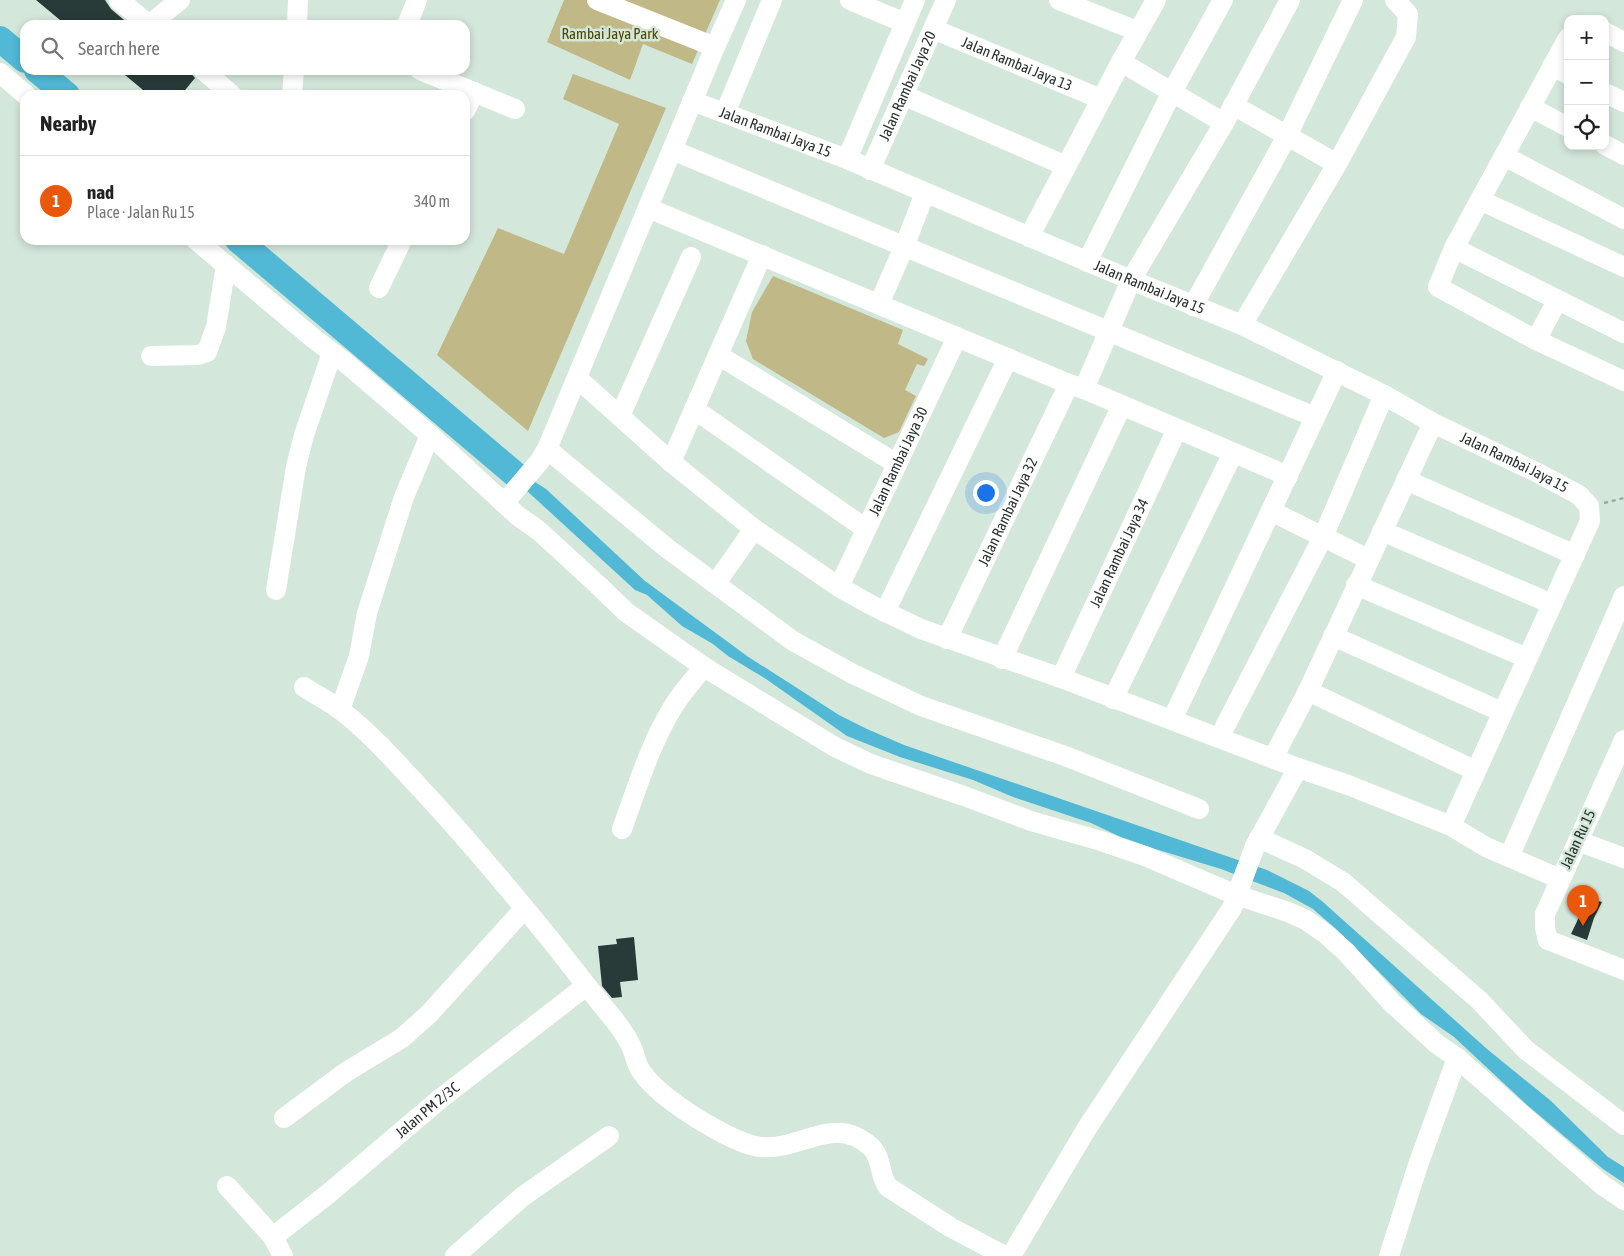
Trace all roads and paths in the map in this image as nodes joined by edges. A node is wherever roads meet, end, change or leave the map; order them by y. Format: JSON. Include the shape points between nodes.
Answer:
{"nodes":[{"id":1,"x":119,"y":0,"type":"edge"},
{"id":2,"x":180,"y":0,"type":"edge"},
{"id":3,"x":417,"y":0,"type":"edge"},
{"id":4,"x":597,"y":0,"type":"edge"},
{"id":5,"x":736,"y":0,"type":"edge"},
{"id":6,"x":772,"y":0,"type":"edge"},
{"id":7,"x":850,"y":0,"type":"edge"},
{"id":8,"x":915,"y":0,"type":"edge"},
{"id":9,"x":946,"y":0,"type":"edge"},
{"id":10,"x":1059,"y":0,"type":"edge"},
{"id":11,"x":1156,"y":0,"type":"edge"},
{"id":12,"x":1223,"y":0,"type":"edge"},
{"id":13,"x":1290,"y":0,"type":"edge"},
{"id":14,"x":1353,"y":0,"type":"edge"},
{"id":15,"x":1395,"y":0,"type":"edge"},
{"id":16,"x":143,"y":20,"type":"edge"},
{"id":17,"x":155,"y":20,"type":"edge"},
{"id":18,"x":409,"y":20,"type":"edge"},
{"id":19,"x":905,"y":23,"type":"junction"},
{"id":20,"x":933,"y":29,"type":"junction"},
{"id":21,"x":1137,"y":31,"type":"junction"},
{"id":22,"x":1609,"y":34,"type":"edge"},
{"id":23,"x":1624,"y":42,"type":"edge"},
{"id":24,"x":715,"y":47,"type":"junction"},
{"id":25,"x":1564,"y":54,"type":"edge"},
{"id":26,"x":1120,"y":62,"type":"junction"},
{"id":27,"x":1560,"y":70,"type":"edge"},
{"id":28,"x":0,"y":73,"type":"edge"},
{"id":29,"x":209,"y":75,"type":"edge"},
{"id":30,"x":294,"y":75,"type":"edge"},
{"id":31,"x":432,"y":75,"type":"edge"},
{"id":32,"x":20,"y":90,"type":"edge"},
{"id":33,"x":226,"y":90,"type":"edge"},
{"id":34,"x":292,"y":90,"type":"edge"},
{"id":35,"x":469,"y":90,"type":"edge"},
{"id":36,"x":470,"y":90,"type":"edge"},
{"id":37,"x":474,"y":92,"type":"junction"},
{"id":38,"x":1172,"y":92,"type":"junction"},
{"id":39,"x":1609,"y":94,"type":"edge"},
{"id":40,"x":904,"y":95,"type":"junction"},
{"id":41,"x":1101,"y":99,"type":"junction"},
{"id":42,"x":470,"y":100,"type":"edge"},
{"id":43,"x":692,"y":101,"type":"junction"},
{"id":44,"x":1624,"y":102,"type":"edge"},
{"id":45,"x":1233,"y":105,"type":"junction"},
{"id":46,"x":1530,"y":107,"type":"junction"},
{"id":47,"x":515,"y":109,"type":"dead end"},
{"id":48,"x":725,"y":113,"type":"junction"},
{"id":49,"x":1224,"y":123,"type":"junction"},
{"id":50,"x":1564,"y":125,"type":"edge"},
{"id":51,"x":1287,"y":136,"type":"junction"},
{"id":52,"x":1609,"y":147,"type":"edge"},
{"id":53,"x":672,"y":150,"type":"junction"},
{"id":54,"x":1624,"y":155,"type":"edge"},
{"id":55,"x":1504,"y":156,"type":"junction"},
{"id":56,"x":847,"y":159,"type":"junction"},
{"id":57,"x":1337,"y":164,"type":"junction"},
{"id":58,"x":1066,"y":166,"type":"junction"},
{"id":59,"x":870,"y":170,"type":"junction"},
{"id":60,"x":925,"y":193,"type":"junction"},
{"id":61,"x":1480,"y":200,"type":"junction"},
{"id":62,"x":648,"y":208,"type":"junction"},
{"id":63,"x":1624,"y":219,"type":"edge"},
{"id":64,"x":1029,"y":237,"type":"junction"},
{"id":65,"x":202,"y":245,"type":"edge"},
{"id":66,"x":400,"y":245,"type":"edge"},
{"id":67,"x":904,"y":247,"type":"junction"},
{"id":68,"x":1454,"y":248,"type":"junction"},
{"id":69,"x":762,"y":255,"type":"junction"},
{"id":70,"x":690,"y":257,"type":"dead end"},
{"id":71,"x":1087,"y":262,"type":"junction"},
{"id":72,"x":226,"y":265,"type":"junction"},
{"id":73,"x":1624,"y":268,"type":"edge"},
{"id":74,"x":1131,"y":280,"type":"junction"},
{"id":75,"x":379,"y":288,"type":"dead end"},
{"id":76,"x":1557,"y":301,"type":"junction"},
{"id":77,"x":879,"y":304,"type":"junction"},
{"id":78,"x":1193,"y":306,"type":"junction"},
{"id":79,"x":1242,"y":325,"type":"junction"},
{"id":80,"x":1108,"y":332,"type":"junction"},
{"id":81,"x":1624,"y":333,"type":"edge"},
{"id":82,"x":957,"y":337,"type":"junction"},
{"id":83,"x":1536,"y":340,"type":"junction"},
{"id":84,"x":332,"y":353,"type":"junction"},
{"id":85,"x":718,"y":355,"type":"junction"},
{"id":86,"x":151,"y":356,"type":"dead end"},
{"id":87,"x":1008,"y":358,"type":"junction"},
{"id":88,"x":1337,"y":371,"type":"junction"},
{"id":89,"x":577,"y":378,"type":"junction"},
{"id":90,"x":1624,"y":381,"type":"edge"},
{"id":91,"x":1076,"y":386,"type":"junction"},
{"id":92,"x":1384,"y":395,"type":"junction"},
{"id":93,"x":1122,"y":405,"type":"junction"},
{"id":94,"x":694,"y":409,"type":"junction"},
{"id":95,"x":620,"y":416,"type":"junction"},
{"id":96,"x":1315,"y":417,"type":"junction"},
{"id":97,"x":1433,"y":423,"type":"junction"},
{"id":98,"x":1177,"y":429,"type":"junction"},
{"id":99,"x":430,"y":435,"type":"junction"},
{"id":100,"x":1233,"y":453,"type":"junction"},
{"id":101,"x":543,"y":455,"type":"junction"},
{"id":102,"x":671,"y":462,"type":"junction"},
{"id":103,"x":897,"y":464,"type":"junction"},
{"id":104,"x":1288,"y":476,"type":"junction"},
{"id":105,"x":1406,"y":480,"type":"junction"},
{"id":106,"x":508,"y":498,"type":"junction"},
{"id":107,"x":1271,"y":511,"type":"junction"},
{"id":108,"x":754,"y":529,"type":"junction"},
{"id":109,"x":866,"y":529,"type":"junction"},
{"id":110,"x":1382,"y":531,"type":"junction"},
{"id":111,"x":1323,"y":537,"type":"junction"},
{"id":112,"x":1575,"y":556,"type":"junction"},
{"id":113,"x":1368,"y":559,"type":"junction"},
{"id":114,"x":716,"y":583,"type":"junction"},
{"id":115,"x":1356,"y":585,"type":"junction"},
{"id":116,"x":839,"y":587,"type":"junction"},
{"id":117,"x":276,"y":590,"type":"dead end"},
{"id":118,"x":1624,"y":596,"type":"edge"},
{"id":119,"x":1552,"y":604,"type":"junction"},
{"id":120,"x":885,"y":612,"type":"junction"},
{"id":121,"x":1333,"y":636,"type":"junction"},
{"id":122,"x":947,"y":639,"type":"junction"},
{"id":123,"x":1527,"y":658,"type":"junction"},
{"id":124,"x":1002,"y":659,"type":"junction"},
{"id":125,"x":704,"y":667,"type":"junction"},
{"id":126,"x":1061,"y":678,"type":"junction"},
{"id":127,"x":304,"y":687,"type":"dead end"},
{"id":128,"x":1308,"y":691,"type":"junction"},
{"id":129,"x":1113,"y":699,"type":"junction"},
{"id":130,"x":340,"y":710,"type":"junction"},
{"id":131,"x":1502,"y":712,"type":"junction"},
{"id":132,"x":1172,"y":720,"type":"junction"},
{"id":133,"x":1219,"y":738,"type":"junction"},
{"id":134,"x":1624,"y":740,"type":"edge"},
{"id":135,"x":1274,"y":758,"type":"junction"},
{"id":136,"x":1298,"y":768,"type":"junction"},
{"id":137,"x":1476,"y":771,"type":"junction"},
{"id":138,"x":1199,"y":809,"type":"dead end"},
{"id":139,"x":1451,"y":826,"type":"junction"},
{"id":140,"x":622,"y":828,"type":"dead end"},
{"id":141,"x":1578,"y":841,"type":"junction"},
{"id":142,"x":1257,"y":842,"type":"junction"},
{"id":143,"x":1509,"y":857,"type":"junction"},
{"id":144,"x":1624,"y":858,"type":"edge"},
{"id":145,"x":1560,"y":879,"type":"junction"},
{"id":146,"x":1238,"y":889,"type":"junction"},
{"id":147,"x":524,"y":909,"type":"junction"},
{"id":148,"x":1624,"y":970,"type":"edge"},
{"id":149,"x":586,"y":986,"type":"junction"},
{"id":150,"x":1456,"y":1058,"type":"junction"},
{"id":151,"x":284,"y":1118,"type":"dead end"},
{"id":152,"x":1624,"y":1125,"type":"edge"},
{"id":153,"x":609,"y":1136,"type":"dead end"},
{"id":154,"x":227,"y":1186,"type":"dead end"},
{"id":155,"x":1624,"y":1200,"type":"edge"},
{"id":156,"x":272,"y":1237,"type":"junction"},
{"id":157,"x":283,"y":1256,"type":"edge"},
{"id":158,"x":455,"y":1256,"type":"edge"},
{"id":159,"x":1005,"y":1256,"type":"edge"},
{"id":160,"x":1011,"y":1256,"type":"edge"},
{"id":161,"x":1389,"y":1256,"type":"edge"}],
"edges":[{"from":1,"to":16,"type":"street"},
{"from":2,"to":17,"type":"street"},
{"from":3,"to":18,"type":"street"},
{"from":4,"to":24,"type":"street"},
{"from":5,"to":24,"type":"street"},
{"from":6,"to":48,"type":"street"},
{"from":7,"to":19,"type":"street"},
{"from":8,"to":19,"type":"street","name":"Jalan Rambai Jaya 20"},
{"from":9,"to":20,"type":"street","name":"Jalan Rambai Jaya 20"},
{"from":10,"to":21,"type":"street"},
{"from":11,"to":21,"type":"street"},
{"from":12,"to":38,"type":"street"},
{"from":13,"to":45,"type":"street","name":"Jalan Rambai Jaya 32"},
{"from":14,"to":51,"type":"street"},
{"from":15,"to":57,"type":"street","via":[[1408,14],[1406,37]]},
{"from":19,"to":56,"type":"street","name":"Jalan Rambai Jaya 20"},
{"from":20,"to":40,"type":"street","name":"Jalan Rambai Jaya 20"},
{"from":20,"to":41,"type":"street","name":"Jalan Rambai Jaya 13"},
{"from":21,"to":26,"type":"street"},
{"from":22,"to":23,"type":"street"},
{"from":24,"to":43,"type":"street"},
{"from":25,"to":27,"type":"street"},
{"from":26,"to":38,"type":"street"},
{"from":26,"to":41,"type":"street"},
{"from":27,"to":46,"type":"street"},
{"from":28,"to":32,"type":"street"},
{"from":29,"to":33,"type":"street"},
{"from":30,"to":34,"type":"street"},
{"from":31,"to":35,"type":"street"},
{"from":36,"to":37,"type":"street"},
{"from":37,"to":42,"type":"street"},
{"from":37,"to":47,"type":"street"},
{"from":38,"to":49,"type":"street"},
{"from":38,"to":71,"type":"street"},
{"from":39,"to":44,"type":"street"},
{"from":40,"to":58,"type":"street"},
{"from":40,"to":59,"type":"street","name":"Jalan Rambai Jaya 20"},
{"from":41,"to":58,"type":"street"},
{"from":43,"to":48,"type":"street","name":"Jalan Rambai Jaya 15"},
{"from":43,"to":53,"type":"street"},
{"from":45,"to":49,"type":"street","name":"Jalan Rambai Jaya 32"},
{"from":45,"to":51,"type":"street"},
{"from":46,"to":50,"type":"street"},
{"from":46,"to":55,"type":"street"},
{"from":48,"to":56,"type":"street","name":"Jalan Rambai Jaya 15"},
{"from":49,"to":74,"type":"street","name":"Jalan Rambai Jaya 32"},
{"from":51,"to":57,"type":"street"},
{"from":51,"to":78,"type":"street"},
{"from":52,"to":54,"type":"street"},
{"from":53,"to":62,"type":"street"},
{"from":53,"to":67,"type":"street"},
{"from":55,"to":61,"type":"street"},
{"from":55,"to":63,"type":"street"},
{"from":56,"to":59,"type":"street","name":"Jalan Rambai Jaya 15"},
{"from":57,"to":79,"type":"street"},
{"from":58,"to":64,"type":"street"},
{"from":59,"to":60,"type":"street","name":"Jalan Rambai Jaya 15"},
{"from":60,"to":64,"type":"street","name":"Jalan Rambai Jaya 15"},
{"from":60,"to":67,"type":"street"},
{"from":61,"to":68,"type":"street"},
{"from":61,"to":73,"type":"street"},
{"from":62,"to":69,"type":"street"},
{"from":62,"to":89,"type":"street"},
{"from":64,"to":71,"type":"street","name":"Jalan Rambai Jaya 15"},
{"from":65,"to":72,"type":"street"},
{"from":66,"to":75,"type":"street"},
{"from":67,"to":77,"type":"street"},
{"from":67,"to":80,"type":"street"},
{"from":68,"to":76,"type":"street"},
{"from":68,"to":83,"type":"street","via":[[1438,287]]},
{"from":69,"to":77,"type":"street"},
{"from":69,"to":85,"type":"street"},
{"from":70,"to":95,"type":"street"},
{"from":71,"to":74,"type":"street","name":"Jalan Rambai Jaya 15"},
{"from":72,"to":84,"type":"street"},
{"from":72,"to":86,"type":"street","via":[[216,327],[207,352]]},
{"from":74,"to":78,"type":"street","name":"Jalan Rambai Jaya 15"},
{"from":74,"to":80,"type":"street","name":"Jalan Rambai Jaya 32"},
{"from":76,"to":81,"type":"street"},
{"from":76,"to":83,"type":"street"},
{"from":77,"to":82,"type":"street"},
{"from":78,"to":79,"type":"street","name":"Jalan Rambai Jaya 15"},
{"from":79,"to":88,"type":"street","name":"Jalan Rambai Jaya 15"},
{"from":80,"to":91,"type":"street","name":"Jalan Rambai Jaya 32"},
{"from":80,"to":96,"type":"street"},
{"from":82,"to":87,"type":"street"},
{"from":82,"to":103,"type":"street","name":"Jalan Rambai Jaya 30"},
{"from":83,"to":90,"type":"street"},
{"from":84,"to":99,"type":"street"},
{"from":84,"to":117,"type":"street","via":[[296,468]]},
{"from":85,"to":94,"type":"street"},
{"from":85,"to":103,"type":"street"},
{"from":87,"to":91,"type":"street"},
{"from":87,"to":120,"type":"street"},
{"from":88,"to":92,"type":"street","name":"Jalan Rambai Jaya 15"},
{"from":88,"to":96,"type":"street"},
{"from":89,"to":95,"type":"street"},
{"from":89,"to":101,"type":"street"},
{"from":91,"to":93,"type":"street"},
{"from":91,"to":122,"type":"street","name":"Jalan Rambai Jaya 32"},
{"from":92,"to":97,"type":"street","name":"Jalan Rambai Jaya 15"},
{"from":92,"to":111,"type":"street"},
{"from":93,"to":98,"type":"street"},
{"from":93,"to":124,"type":"street"},
{"from":94,"to":102,"type":"street"},
{"from":94,"to":109,"type":"street"},
{"from":95,"to":102,"type":"street"},
{"from":96,"to":104,"type":"street"},
{"from":97,"to":105,"type":"street"},
{"from":97,"to":112,"type":"street","name":"Jalan Rambai Jaya 15","via":[[1579,495],[1589,506],[1590,521]]},
{"from":98,"to":100,"type":"street"},
{"from":98,"to":126,"type":"street","name":"Jalan Rambai Jaya 34"},
{"from":99,"to":106,"type":"street"},
{"from":99,"to":130,"type":"street","via":[[402,506]]},
{"from":100,"to":104,"type":"street"},
{"from":100,"to":129,"type":"street"},
{"from":101,"to":106,"type":"street"},
{"from":101,"to":114,"type":"street"},
{"from":102,"to":108,"type":"street"},
{"from":103,"to":109,"type":"street","name":"Jalan Rambai Jaya 30"},
{"from":104,"to":107,"type":"street"},
{"from":105,"to":110,"type":"street"},
{"from":105,"to":112,"type":"street"},
{"from":106,"to":125,"type":"street","via":[[518,516],[538,530],[626,612]]},
{"from":107,"to":111,"type":"street"},
{"from":107,"to":132,"type":"street"},
{"from":108,"to":114,"type":"street"},
{"from":108,"to":116,"type":"street"},
{"from":109,"to":116,"type":"street","name":"Jalan Rambai Jaya 30"},
{"from":110,"to":113,"type":"street"},
{"from":110,"to":119,"type":"street"},
{"from":111,"to":113,"type":"street"},
{"from":111,"to":133,"type":"street"},
{"from":112,"to":119,"type":"street"},
{"from":113,"to":115,"type":"street"},
{"from":114,"to":138,"type":"street","via":[[793,641],[921,706],[1065,756]]},
{"from":115,"to":121,"type":"street"},
{"from":115,"to":123,"type":"street"},
{"from":116,"to":120,"type":"street"},
{"from":118,"to":143,"type":"street"},
{"from":119,"to":123,"type":"street"},
{"from":120,"to":122,"type":"street"},
{"from":121,"to":128,"type":"street"},
{"from":121,"to":131,"type":"street"},
{"from":122,"to":124,"type":"street"},
{"from":123,"to":131,"type":"street"},
{"from":124,"to":126,"type":"street"},
{"from":125,"to":140,"type":"street","via":[[673,706],[660,731]]},
{"from":125,"to":146,"type":"street","via":[[835,746],[871,764]]},
{"from":126,"to":129,"type":"street"},
{"from":127,"to":130,"type":"street"},
{"from":128,"to":135,"type":"street"},
{"from":128,"to":137,"type":"street"},
{"from":129,"to":132,"type":"street"},
{"from":130,"to":147,"type":"street","via":[[365,731],[448,818]]},
{"from":131,"to":137,"type":"street"},
{"from":132,"to":133,"type":"street"},
{"from":133,"to":135,"type":"street"},
{"from":134,"to":141,"type":"street","name":"Jalan Ru 15"},
{"from":135,"to":136,"type":"street"},
{"from":136,"to":139,"type":"street"},
{"from":136,"to":142,"type":"street"},
{"from":137,"to":139,"type":"street"},
{"from":139,"to":143,"type":"street"},
{"from":141,"to":144,"type":"street"},
{"from":141,"to":145,"type":"street","name":"Jalan Ru 15"},
{"from":142,"to":146,"type":"street"},
{"from":142,"to":152,"type":"street","via":[[1305,859],[1343,882],[1479,1000],[1526,1050]]},
{"from":143,"to":145,"type":"street"},
{"from":145,"to":148,"type":"street","name":"Jalan Ru 15","via":[[1545,914],[1544,928],[1548,940]]},
{"from":146,"to":150,"type":"street","via":[[1306,920],[1326,934],[1392,1003]]},
{"from":146,"to":160,"type":"street","via":[[1232,908],[1087,1128]]},
{"from":147,"to":149,"type":"street"},
{"from":147,"to":151,"type":"street","via":[[429,1014],[402,1038],[346,1072]]},
{"from":149,"to":156,"type":"street","name":"Jalan PM 2/3C","via":[[440,1099]]},
{"from":149,"to":159,"type":"street","via":[[622,1029],[640,1070],[674,1103],[730,1137],[755,1146],[777,1147],[830,1133],[844,1132],[858,1137],[873,1148],[882,1180],[888,1187],[950,1227]]},
{"from":150,"to":155,"type":"street","via":[[1601,1184]]},
{"from":150,"to":161,"type":"street"},
{"from":153,"to":158,"type":"street","via":[[522,1197]]},
{"from":154,"to":156,"type":"street"},
{"from":156,"to":157,"type":"street"}]}
